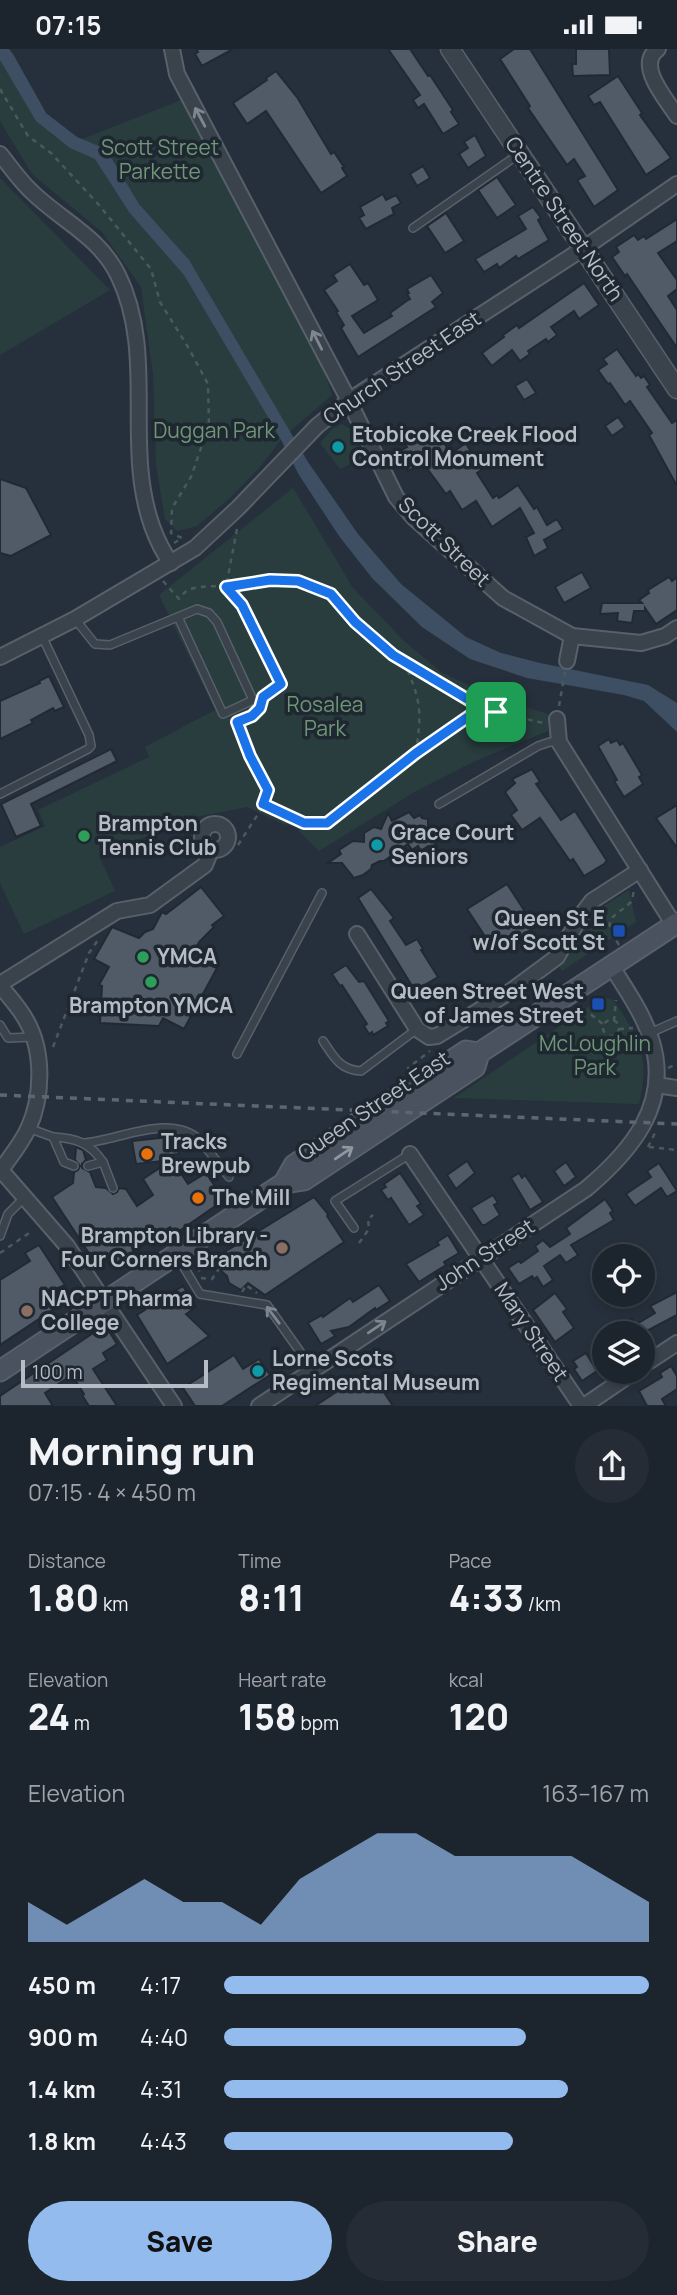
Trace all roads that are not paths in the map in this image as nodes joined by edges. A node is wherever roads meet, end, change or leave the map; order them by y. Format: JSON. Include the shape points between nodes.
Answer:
{"nodes":[{"id":1,"x":172,"y":49,"type":"edge"},
{"id":2,"x":450,"y":49,"type":"edge"},
{"id":3,"x":658,"y":49,"type":"edge"},
{"id":4,"x":677,"y":116,"type":"edge"},
{"id":5,"x":520,"y":153,"type":"junction"},
{"id":6,"x":0,"y":154,"type":"edge"},
{"id":7,"x":677,"y":184,"type":"edge"},
{"id":8,"x":413,"y":228,"type":"dead end"},
{"id":9,"x":584,"y":248,"type":"junction"},
{"id":10,"x":677,"y":389,"type":"edge"},
{"id":11,"x":348,"y":401,"type":"junction"},
{"id":12,"x":171,"y":563,"type":"junction"},
{"id":13,"x":178,"y":617,"type":"junction"},
{"id":14,"x":75,"y":619,"type":"junction"},
{"id":15,"x":677,"y":628,"type":"edge"},
{"id":16,"x":43,"y":636,"type":"junction"},
{"id":17,"x":572,"y":636,"type":"junction"},
{"id":18,"x":0,"y":657,"type":"edge"},
{"id":19,"x":567,"y":661,"type":"road end"},
{"id":20,"x":557,"y":719,"type":"road end"},
{"id":21,"x":559,"y":743,"type":"junction"},
{"id":22,"x":0,"y":794,"type":"edge"},
{"id":23,"x":439,"y":804,"type":"dead end"},
{"id":24,"x":211,"y":850,"type":"dead end"},
{"id":25,"x":640,"y":870,"type":"junction"},
{"id":26,"x":322,"y":893,"type":"dead end"},
{"id":27,"x":676,"y":924,"type":"edge"},
{"id":28,"x":357,"y":934,"type":"dead end"},
{"id":29,"x":612,"y":967,"type":"junction"},
{"id":30,"x":0,"y":984,"type":"edge"},
{"id":31,"x":677,"y":1021,"type":"edge"},
{"id":32,"x":0,"y":1025,"type":"edge"},
{"id":33,"x":417,"y":1029,"type":"junction"},
{"id":34,"x":649,"y":1034,"type":"junction"},
{"id":35,"x":34,"y":1037,"type":"junction"},
{"id":36,"x":323,"y":1041,"type":"dead end"},
{"id":37,"x":237,"y":1054,"type":"dead end"},
{"id":38,"x":656,"y":1084,"type":"junction"},
{"id":39,"x":677,"y":1087,"type":"edge"},
{"id":40,"x":28,"y":1128,"type":"junction"},
{"id":41,"x":53,"y":1137,"type":"junction"},
{"id":42,"x":85,"y":1143,"type":"junction"},
{"id":43,"x":410,"y":1154,"type":"joint"},
{"id":44,"x":103,"y":1162,"type":"junction"},
{"id":45,"x":74,"y":1166,"type":"dead end"},
{"id":46,"x":88,"y":1166,"type":"dead end"},
{"id":47,"x":0,"y":1171,"type":"edge"},
{"id":48,"x":229,"y":1177,"type":"dead end"},
{"id":49,"x":113,"y":1188,"type":"dead end"},
{"id":50,"x":25,"y":1197,"type":"junction"},
{"id":51,"x":354,"y":1228,"type":"dead end"},
{"id":52,"x":0,"y":1236,"type":"edge"},
{"id":53,"x":176,"y":1255,"type":"junction"},
{"id":54,"x":480,"y":1258,"type":"junction"},
{"id":55,"x":105,"y":1302,"type":"junction"},
{"id":56,"x":677,"y":1343,"type":"edge"},
{"id":57,"x":655,"y":1357,"type":"edge"},
{"id":58,"x":313,"y":1370,"type":"junction"},
{"id":59,"x":0,"y":1371,"type":"edge"},
{"id":60,"x":616,"y":1384,"type":"edge"},
{"id":61,"x":174,"y":1406,"type":"edge"},
{"id":62,"x":259,"y":1406,"type":"edge"},
{"id":63,"x":582,"y":1406,"type":"edge"}],
"edges":[{"from":11,"to":1,"type":"street","name":"Scott Street","one_way":true,"via":[[177,73]]},
{"from":2,"to":5,"type":"street","name":"Centre Street North"},
{"from":3,"to":4,"type":"street","via":[[649,61],[652,76]]},
{"from":5,"to":8,"type":"lane"},
{"from":5,"to":9,"type":"street","name":"Centre Street North"},
{"from":6,"to":12,"type":"street","via":[[31,192],[97,244],[118,275],[137,345],[139,472],[147,512]]},
{"from":7,"to":9,"type":"street","name":"Church Street East"},
{"from":9,"to":10,"type":"street","name":"Centre Street North"},
{"from":9,"to":11,"type":"street","name":"Church Street East"},
{"from":11,"to":12,"type":"street","name":"Church Street East","via":[[195,548]]},
{"from":11,"to":17,"type":"street","name":"Scott Street","via":[[396,497],[413,517],[503,599]]},
{"from":12,"to":14,"type":"street","name":"Church Street East"},
{"from":13,"to":13,"type":"lane","via":[[197,609],[209,613],[253,700],[223,714]]},
{"from":13,"to":14,"type":"lane","via":[[110,645],[95,644]]},
{"from":14,"to":16,"type":"street","name":"Church Street East"},
{"from":15,"to":17,"type":"street","via":[[640,643]]},
{"from":16,"to":18,"type":"street","name":"Church Street East"},
{"from":16,"to":22,"type":"lane","via":[[91,746]]},
{"from":17,"to":19,"type":"street"},
{"from":20,"to":21,"type":"street"},
{"from":21,"to":23,"type":"lane","via":[[538,746]]},
{"from":21,"to":25,"type":"street"},
{"from":24,"to":30,"type":"street","via":[[205,865],[150,905],[117,911]]},
{"from":25,"to":27,"type":"street"},
{"from":25,"to":33,"type":"street","via":[[592,901],[557,957],[512,991],[437,1036],[429,1037]]},
{"from":26,"to":37,"type":"lane"},
{"from":27,"to":29,"type":"main road","name":"Queen Street East"},
{"from":28,"to":33,"type":"street"},
{"from":29,"to":34,"type":"street"},
{"from":29,"to":53,"type":"main road","name":"Queen Street East","via":[[479,1053],[475,1067],[304,1180],[284,1182]]},
{"from":30,"to":35,"type":"street"},
{"from":31,"to":34,"type":"lane"},
{"from":32,"to":35,"type":"lane","via":[[8,1038]]},
{"from":33,"to":36,"type":"lane","via":[[360,1071],[339,1065]]},
{"from":34,"to":38,"type":"street"},
{"from":35,"to":40,"type":"street","via":[[38,1089]]},
{"from":38,"to":39,"type":"street"},
{"from":38,"to":54,"type":"street","name":"John Street","via":[[637,1138],[610,1170]]},
{"from":40,"to":41,"type":"lane"},
{"from":40,"to":47,"type":"street"},
{"from":41,"to":42,"type":"lane"},
{"from":41,"to":45,"type":"lane","via":[[64,1161]]},
{"from":42,"to":44,"type":"lane"},
{"from":42,"to":48,"type":"lane","via":[[154,1129],[179,1129],[196,1136]]},
{"from":43,"to":51,"type":"lane","via":[[335,1201]]},
{"from":43,"to":54,"type":"street","name":"Mary Street"},
{"from":44,"to":46,"type":"lane"},
{"from":44,"to":49,"type":"lane"},
{"from":47,"to":50,"type":"street"},
{"from":50,"to":52,"type":"lane","via":[[8,1215]]},
{"from":50,"to":55,"type":"street","via":[[67,1246]]},
{"from":53,"to":55,"type":"main road","name":"Queen Street East"},
{"from":58,"to":53,"type":"lane","one_way":true,"via":[[267,1305],[200,1294]]},
{"from":58,"to":54,"type":"street","name":"John Street","one_way":true},
{"from":54,"to":63,"type":"street","name":"Mary Street"},
{"from":55,"to":59,"type":"main road","name":"Queen Street East"},
{"from":55,"to":61,"type":"street"},
{"from":56,"to":57,"type":"street"},
{"from":58,"to":62,"type":"street","name":"John Street"},
{"from":60,"to":63,"type":"street"}]}
